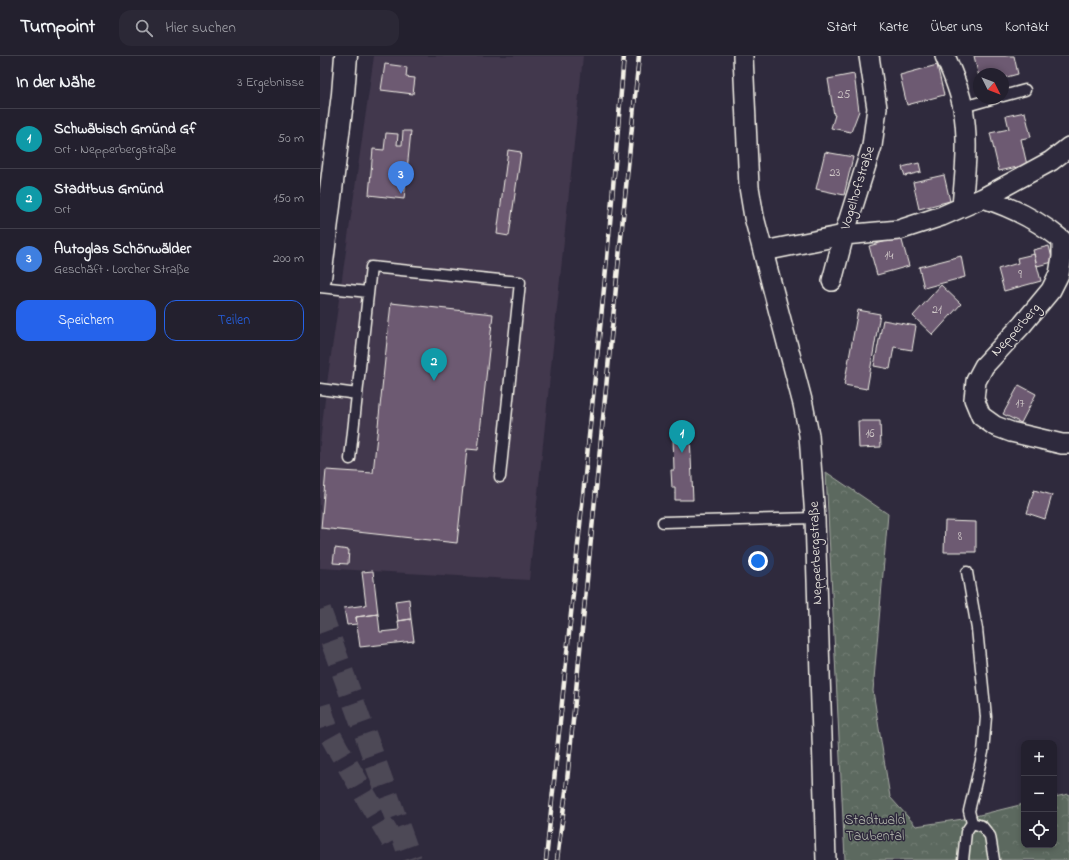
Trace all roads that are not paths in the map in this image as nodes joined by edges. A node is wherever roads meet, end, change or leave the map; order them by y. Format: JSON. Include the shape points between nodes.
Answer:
{"nodes":[{"id":1,"x":339,"y":56,"type":"edge"},
{"id":2,"x":346,"y":56,"type":"edge"},
{"id":3,"x":743,"y":56,"type":"edge"},
{"id":4,"x":869,"y":56,"type":"edge"},
{"id":5,"x":945,"y":56,"type":"edge"},
{"id":6,"x":1025,"y":90,"type":"dead end"},
{"id":7,"x":343,"y":94,"type":"junction"},
{"id":8,"x":1009,"y":94,"type":"edge"},
{"id":9,"x":974,"y":104,"type":"edge"},
{"id":10,"x":963,"y":107,"type":"junction"},
{"id":11,"x":1069,"y":147,"type":"edge"},
{"id":12,"x":983,"y":198,"type":"junction"},
{"id":13,"x":962,"y":206,"type":"junction"},
{"id":14,"x":844,"y":235,"type":"junction"},
{"id":15,"x":764,"y":251,"type":"junction"},
{"id":16,"x":320,"y":278,"type":"edge"},
{"id":17,"x":832,"y":281,"type":"dead end"},
{"id":18,"x":320,"y":287,"type":"edge"},
{"id":19,"x":368,"y":292,"type":"junction"},
{"id":20,"x":320,"y":389,"type":"edge"},
{"id":21,"x":357,"y":394,"type":"junction"},
{"id":22,"x":1069,"y":444,"type":"edge"},
{"id":23,"x":350,"y":459,"type":"dead end"},
{"id":24,"x":500,"y":477,"type":"dead end"},
{"id":25,"x":815,"y":518,"type":"junction"},
{"id":26,"x":663,"y":522,"type":"dead end"},
{"id":27,"x":967,"y":572,"type":"dead end"},
{"id":28,"x":972,"y":823,"type":"junction"},
{"id":29,"x":826,"y":860,"type":"edge"},
{"id":30,"x":963,"y":860,"type":"edge"},
{"id":31,"x":994,"y":860,"type":"edge"}],
"edges":[{"from":1,"to":7,"type":"main road"},
{"from":2,"to":7,"type":"main road"},
{"from":3,"to":15,"type":"street","via":[[749,187]]},
{"from":4,"to":14,"type":"street","name":"Vogelhofstraße","via":[[877,108],[872,146]]},
{"from":5,"to":10,"type":"street"},
{"from":6,"to":8,"type":"lane"},
{"from":7,"to":16,"type":"main road"},
{"from":9,"to":10,"type":"lane"},
{"from":10,"to":13,"type":"street","via":[[967,139]]},
{"from":11,"to":12,"type":"street","via":[[1051,161]]},
{"from":12,"to":13,"type":"street"},
{"from":12,"to":22,"type":"street","name":"Nepperberg","via":[[1007,206],[1050,231],[1062,240],[1062,257],[1051,290],[984,366],[976,381],[974,399],[981,416],[995,426],[1011,432]]},
{"from":13,"to":14,"type":"street","via":[[942,216],[899,230]]},
{"from":14,"to":15,"type":"street","name":"Vogelhofstraße"},
{"from":14,"to":17,"type":"street"},
{"from":15,"to":25,"type":"street","name":"Nepperbergstraße","via":[[806,420]]},
{"from":18,"to":19,"type":"lane"},
{"from":19,"to":21,"type":"lane"},
{"from":19,"to":24,"type":"lane","via":[[371,267],[520,282]]},
{"from":20,"to":21,"type":"lane"},
{"from":21,"to":23,"type":"lane"},
{"from":25,"to":26,"type":"lane"},
{"from":25,"to":29,"type":"street","name":"Nepperbergstraße"},
{"from":27,"to":28,"type":"lane","via":[[977,629],[986,717],[983,752],[970,811]]},
{"from":28,"to":30,"type":"lane","via":[[966,832]]},
{"from":28,"to":31,"type":"lane","via":[[982,826],[990,836]]}]}
